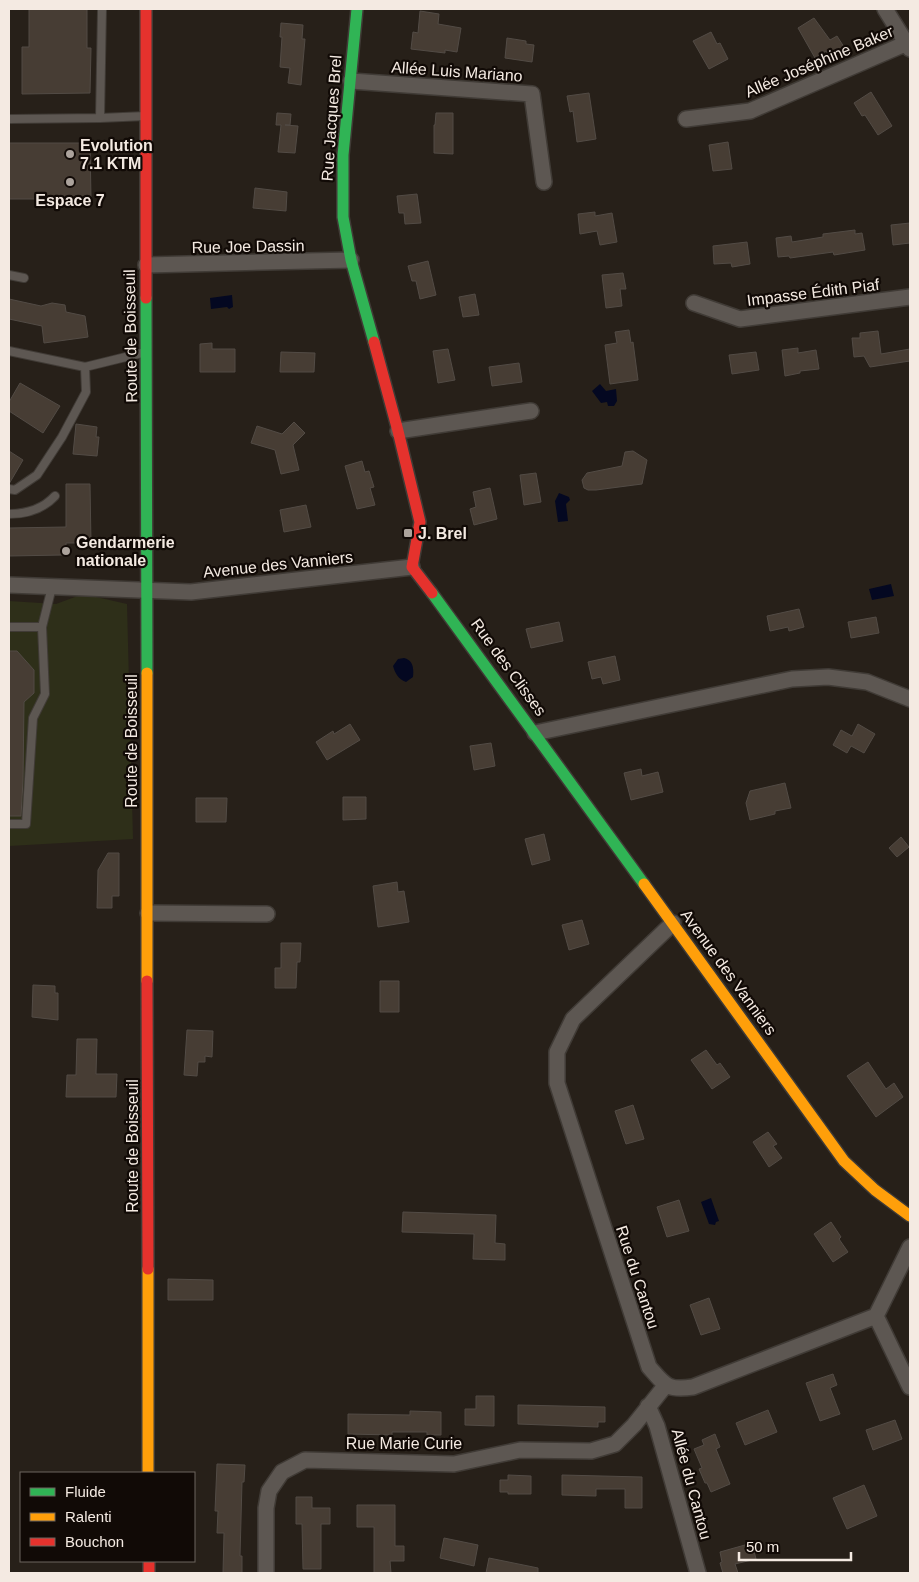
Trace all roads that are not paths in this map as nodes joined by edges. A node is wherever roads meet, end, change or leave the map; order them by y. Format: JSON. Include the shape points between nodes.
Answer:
{"nodes":[{"id":1,"x":102,"y":9,"type":"edge"},
{"id":2,"x":146,"y":9,"type":"edge"},
{"id":3,"x":358,"y":9,"type":"edge"},
{"id":4,"x":885,"y":9,"type":"edge"},
{"id":5,"x":909,"y":46,"type":"edge"},
{"id":6,"x":351,"y":80,"type":"junction"},
{"id":7,"x":146,"y":116,"type":"junction"},
{"id":8,"x":100,"y":118,"type":"junction"},
{"id":9,"x":9,"y":119,"type":"edge"},
{"id":10,"x":686,"y":119,"type":"dead end"},
{"id":11,"x":544,"y":182,"type":"dead end"},
{"id":12,"x":351,"y":260,"type":"junction"},
{"id":13,"x":146,"y":265,"type":"junction"},
{"id":14,"x":9,"y":275,"type":"edge"},
{"id":15,"x":24,"y":278,"type":"dead end"},
{"id":16,"x":910,"y":297,"type":"edge"},
{"id":17,"x":694,"y":303,"type":"dead end"},
{"id":18,"x":9,"y":351,"type":"edge"},
{"id":19,"x":147,"y":352,"type":"junction"},
{"id":20,"x":85,"y":366,"type":"junction"},
{"id":21,"x":531,"y":411,"type":"dead end"},
{"id":22,"x":398,"y":432,"type":"junction"},
{"id":23,"x":9,"y":489,"type":"edge"},
{"id":24,"x":55,"y":496,"type":"dead end"},
{"id":25,"x":9,"y":514,"type":"edge"},
{"id":26,"x":412,"y":567,"type":"junction"},
{"id":27,"x":9,"y":585,"type":"edge"},
{"id":28,"x":52,"y":587,"type":"junction"},
{"id":29,"x":147,"y":591,"type":"junction"},
{"id":30,"x":9,"y":627,"type":"edge"},
{"id":31,"x":42,"y":627,"type":"junction"},
{"id":32,"x":910,"y":699,"type":"edge"},
{"id":33,"x":535,"y":733,"type":"junction"},
{"id":34,"x":9,"y":824,"type":"edge"},
{"id":35,"x":148,"y":913,"type":"junction"},
{"id":36,"x":267,"y":914,"type":"dead end"},
{"id":37,"x":673,"y":924,"type":"junction"},
{"id":38,"x":910,"y":1216,"type":"edge"},
{"id":39,"x":910,"y":1247,"type":"edge"},
{"id":40,"x":876,"y":1316,"type":"junction"},
{"id":41,"x":665,"y":1386,"type":"junction"},
{"id":42,"x":910,"y":1388,"type":"edge"},
{"id":43,"x":648,"y":1406,"type":"junction"},
{"id":44,"x":148,"y":1472,"type":"edge"},
{"id":45,"x":266,"y":1573,"type":"edge"},
{"id":46,"x":698,"y":1573,"type":"edge"}],
"edges":[{"from":1,"to":8,"type":"lane"},
{"from":2,"to":7,"type":"main road","name":"Route de Boisseuil"},
{"from":3,"to":6,"type":"main road","name":"Rue Jacques Brel"},
{"from":4,"to":5,"type":"street"},
{"from":5,"to":10,"type":"street","name":"Allée Joséphine Baker","via":[[750,110]]},
{"from":6,"to":11,"type":"street","name":"Allée Luis Mariano","via":[[532,94]]},
{"from":6,"to":12,"type":"main road","name":"Rue Jacques Brel","via":[[343,164],[343,217]]},
{"from":7,"to":8,"type":"lane"},
{"from":7,"to":13,"type":"main road","name":"Route de Boisseuil"},
{"from":8,"to":9,"type":"lane"},
{"from":12,"to":13,"type":"street","name":"Rue Joe Dassin"},
{"from":12,"to":22,"type":"main road"},
{"from":13,"to":19,"type":"main road","name":"Route de Boisseuil"},
{"from":14,"to":15,"type":"lane"},
{"from":16,"to":17,"type":"street","name":"Impasse Édith Piaf","via":[[740,320]]},
{"from":18,"to":20,"type":"lane"},
{"from":19,"to":20,"type":"lane"},
{"from":19,"to":29,"type":"main road","name":"Route de Boisseuil"},
{"from":20,"to":23,"type":"lane","via":[[86,392],[62,437],[37,475],[15,490]]},
{"from":21,"to":22,"type":"street"},
{"from":22,"to":26,"type":"main road","via":[[420,522]]},
{"from":24,"to":25,"type":"lane","via":[[31,512]]},
{"from":26,"to":29,"type":"street","name":"Avenue des Vanniers","via":[[191,592]]},
{"from":26,"to":33,"type":"main road","name":"Rue des Clisses"},
{"from":27,"to":28,"type":"street","name":"Avenue des Vanniers"},
{"from":28,"to":29,"type":"street","name":"Avenue des Vanniers"},
{"from":28,"to":31,"type":"lane"},
{"from":29,"to":35,"type":"main road","name":"Route de Boisseuil"},
{"from":30,"to":31,"type":"lane"},
{"from":31,"to":34,"type":"lane","via":[[45,694],[33,718],[26,824]]},
{"from":32,"to":33,"type":"street","name":"Rue des Clisses","via":[[867,682],[828,677],[792,679]]},
{"from":33,"to":37,"type":"main road","name":"Avenue des Vanniers"},
{"from":35,"to":36,"type":"street"},
{"from":35,"to":44,"type":"main road","name":"Route de Boisseuil"},
{"from":37,"to":38,"type":"main road","name":"Avenue des Vanniers","via":[[844,1161]]},
{"from":37,"to":41,"type":"street","name":"Rue du Cantou","via":[[573,1019],[557,1052],[557,1082],[649,1367]]},
{"from":39,"to":40,"type":"street"},
{"from":40,"to":41,"type":"street","via":[[693,1387]]},
{"from":40,"to":42,"type":"street"},
{"from":41,"to":43,"type":"street","name":"Rue Marie Curie"},
{"from":43,"to":45,"type":"street","name":"Rue Marie Curie","via":[[615,1444],[591,1451],[520,1450],[454,1464],[305,1460],[282,1472],[269,1491]]},
{"from":43,"to":46,"type":"street","name":"Allée du Cantou","via":[[657,1426]]}]}
